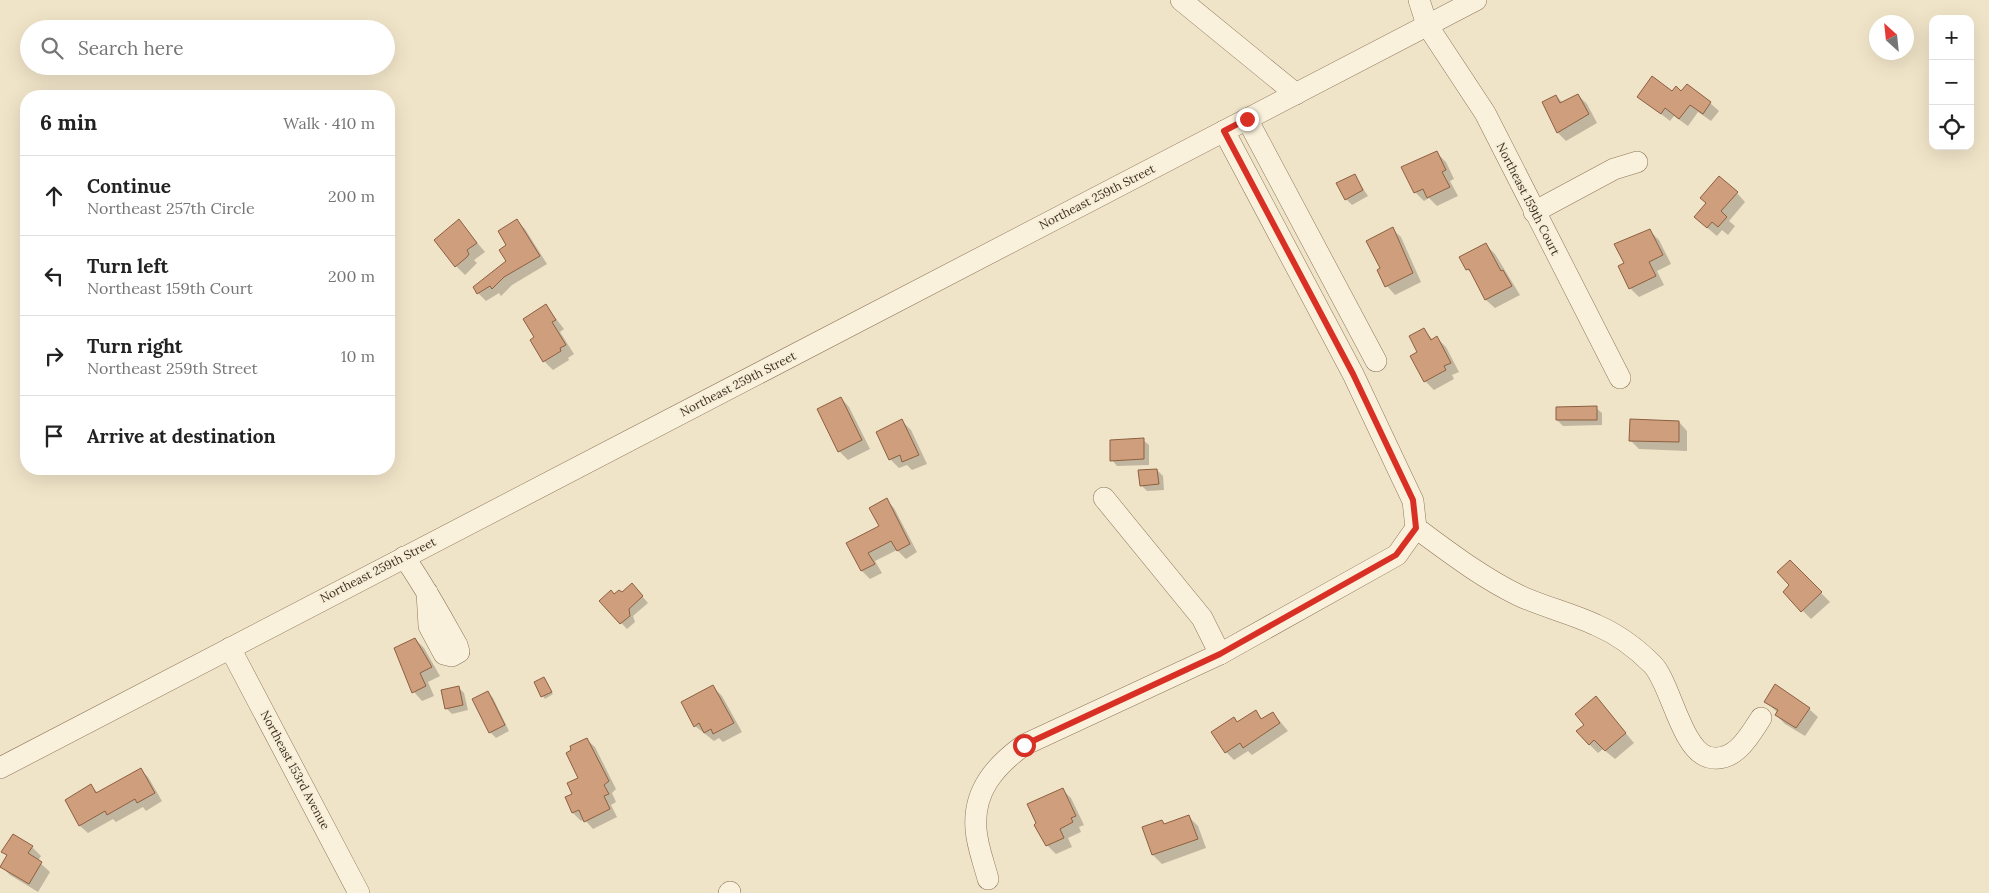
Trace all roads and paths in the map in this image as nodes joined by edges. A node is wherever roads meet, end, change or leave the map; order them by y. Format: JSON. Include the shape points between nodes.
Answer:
{"nodes":[{"id":1,"x":1181,"y":0,"type":"edge"},
{"id":2,"x":1419,"y":0,"type":"edge"},
{"id":3,"x":1476,"y":0,"type":"edge"},
{"id":4,"x":1427,"y":25,"type":"junction"},
{"id":5,"x":1296,"y":94,"type":"junction"},
{"id":6,"x":1247,"y":119,"type":"junction"},
{"id":7,"x":1224,"y":131,"type":"junction"},
{"id":8,"x":1637,"y":162,"type":"dead end"},
{"id":9,"x":1534,"y":212,"type":"junction"},
{"id":10,"x":1376,"y":361,"type":"dead end"},
{"id":11,"x":1620,"y":378,"type":"dead end"},
{"id":12,"x":1104,"y":498,"type":"dead end"},
{"id":13,"x":1416,"y":528,"type":"junction"},
{"id":14,"x":404,"y":557,"type":"junction"},
{"id":15,"x":427,"y":592,"type":"dead end"},
{"id":16,"x":230,"y":648,"type":"junction"},
{"id":17,"x":1220,"y":654,"type":"junction"},
{"id":18,"x":1761,"y":718,"type":"dead end"},
{"id":19,"x":0,"y":768,"type":"edge"},
{"id":20,"x":988,"y":879,"type":"dead end"},
{"id":21,"x":359,"y":893,"type":"edge"}],
"edges":[{"from":1,"to":5,"type":"street"},
{"from":2,"to":4,"type":"street","name":"Northeast 159th Court"},
{"from":3,"to":4,"type":"street","name":"Northeast 259th Street"},
{"from":4,"to":5,"type":"street","name":"Northeast 259th Street"},
{"from":4,"to":9,"type":"street","name":"Northeast 159th Court","via":[[1485,113]]},
{"from":5,"to":6,"type":"street","name":"Northeast 259th Street"},
{"from":6,"to":7,"type":"street","name":"Northeast 259th Street"},
{"from":6,"to":10,"type":"street"},
{"from":7,"to":13,"type":"street","via":[[1353,374],[1413,500]]},
{"from":7,"to":14,"type":"street","name":"Northeast 259th Street"},
{"from":8,"to":9,"type":"street","via":[[1614,169]]},
{"from":9,"to":11,"type":"street","name":"Northeast 159th Court"},
{"from":12,"to":17,"type":"street","via":[[1202,618]]},
{"from":13,"to":17,"type":"street","via":[[1396,555]]},
{"from":13,"to":18,"type":"street","via":[[1476,571],[1518,595],[1597,625],[1632,645],[1655,666],[1692,745],[1706,757],[1722,759],[1734,752],[1746,741]]},
{"from":14,"to":15,"type":"street"},
{"from":14,"to":16,"type":"street","name":"Northeast 259th Street"},
{"from":16,"to":19,"type":"street","name":"Northeast 259th Street"},
{"from":16,"to":21,"type":"street","name":"Northeast 153rd Avenue"},
{"from":17,"to":20,"type":"street","via":[[1032,741],[1001,762],[980,794],[976,829]]}]}
